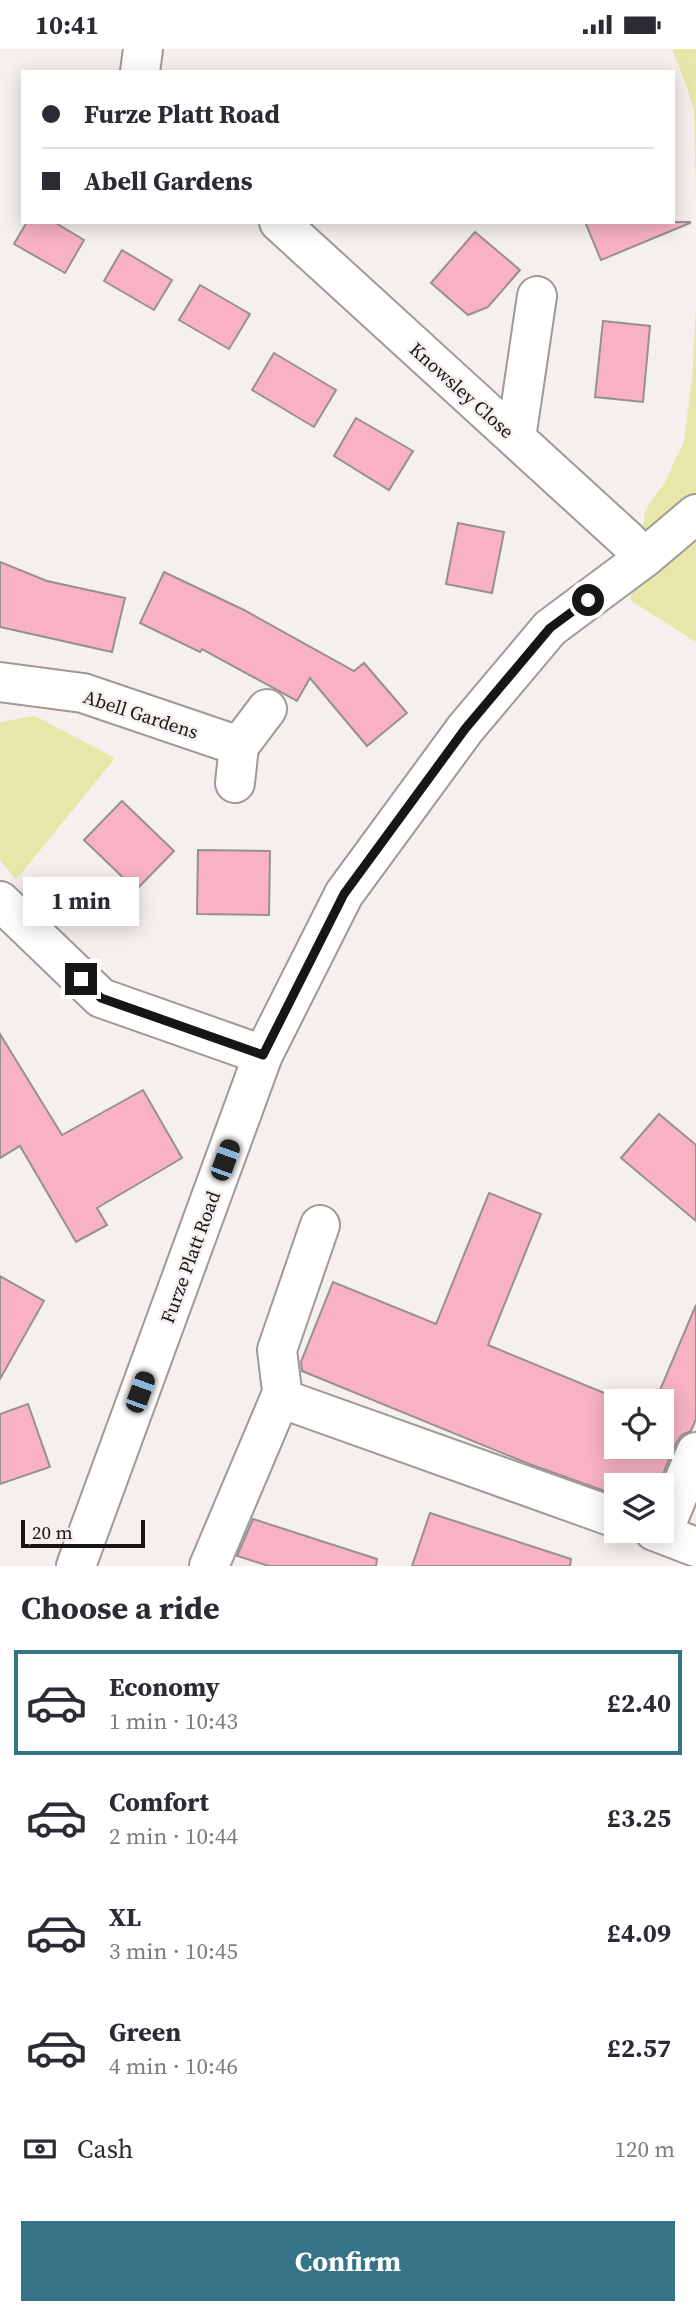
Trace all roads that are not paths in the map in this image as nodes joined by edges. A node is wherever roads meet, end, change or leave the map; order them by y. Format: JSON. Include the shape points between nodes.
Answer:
{"nodes":[{"id":1,"x":143,"y":49,"type":"edge"},
{"id":2,"x":140,"y":70,"type":"edge"},
{"id":3,"x":281,"y":224,"type":"edge"},
{"id":4,"x":537,"y":296,"type":"dead end"},
{"id":5,"x":516,"y":439,"type":"junction"},
{"id":6,"x":696,"y":514,"type":"edge"},
{"id":7,"x":644,"y":558,"type":"junction"},
{"id":8,"x":0,"y":682,"type":"edge"},
{"id":9,"x":268,"y":709,"type":"dead end"},
{"id":10,"x":0,"y":901,"type":"edge"},
{"id":11,"x":263,"y":1055,"type":"junction"},
{"id":12,"x":320,"y":1225,"type":"dead end"},
{"id":13,"x":283,"y":1399,"type":"junction"},
{"id":14,"x":696,"y":1452,"type":"edge"},
{"id":15,"x":604,"y":1514,"type":"edge"},
{"id":16,"x":674,"y":1527,"type":"edge"},
{"id":17,"x":76,"y":1566,"type":"edge"},
{"id":18,"x":209,"y":1566,"type":"edge"}],
"edges":[{"from":1,"to":2,"type":"street"},
{"from":3,"to":5,"type":"street","name":"Knowsley Close"},
{"from":4,"to":5,"type":"street"},
{"from":5,"to":7,"type":"street","name":"Knowsley Close"},
{"from":6,"to":7,"type":"street","name":"Furze Platt Road"},
{"from":7,"to":11,"type":"street","name":"Furze Platt Road","via":[[550,628],[465,729],[344,894]]},
{"from":8,"to":9,"type":"street","name":"Abell Gardens","via":[[83,693],[237,764]]},
{"from":10,"to":11,"type":"street","via":[[101,998]]},
{"from":11,"to":17,"type":"street","name":"Furze Platt Road"},
{"from":12,"to":13,"type":"street","via":[[277,1350]]},
{"from":13,"to":15,"type":"street"},
{"from":13,"to":18,"type":"street"},
{"from":14,"to":16,"type":"street"}]}
